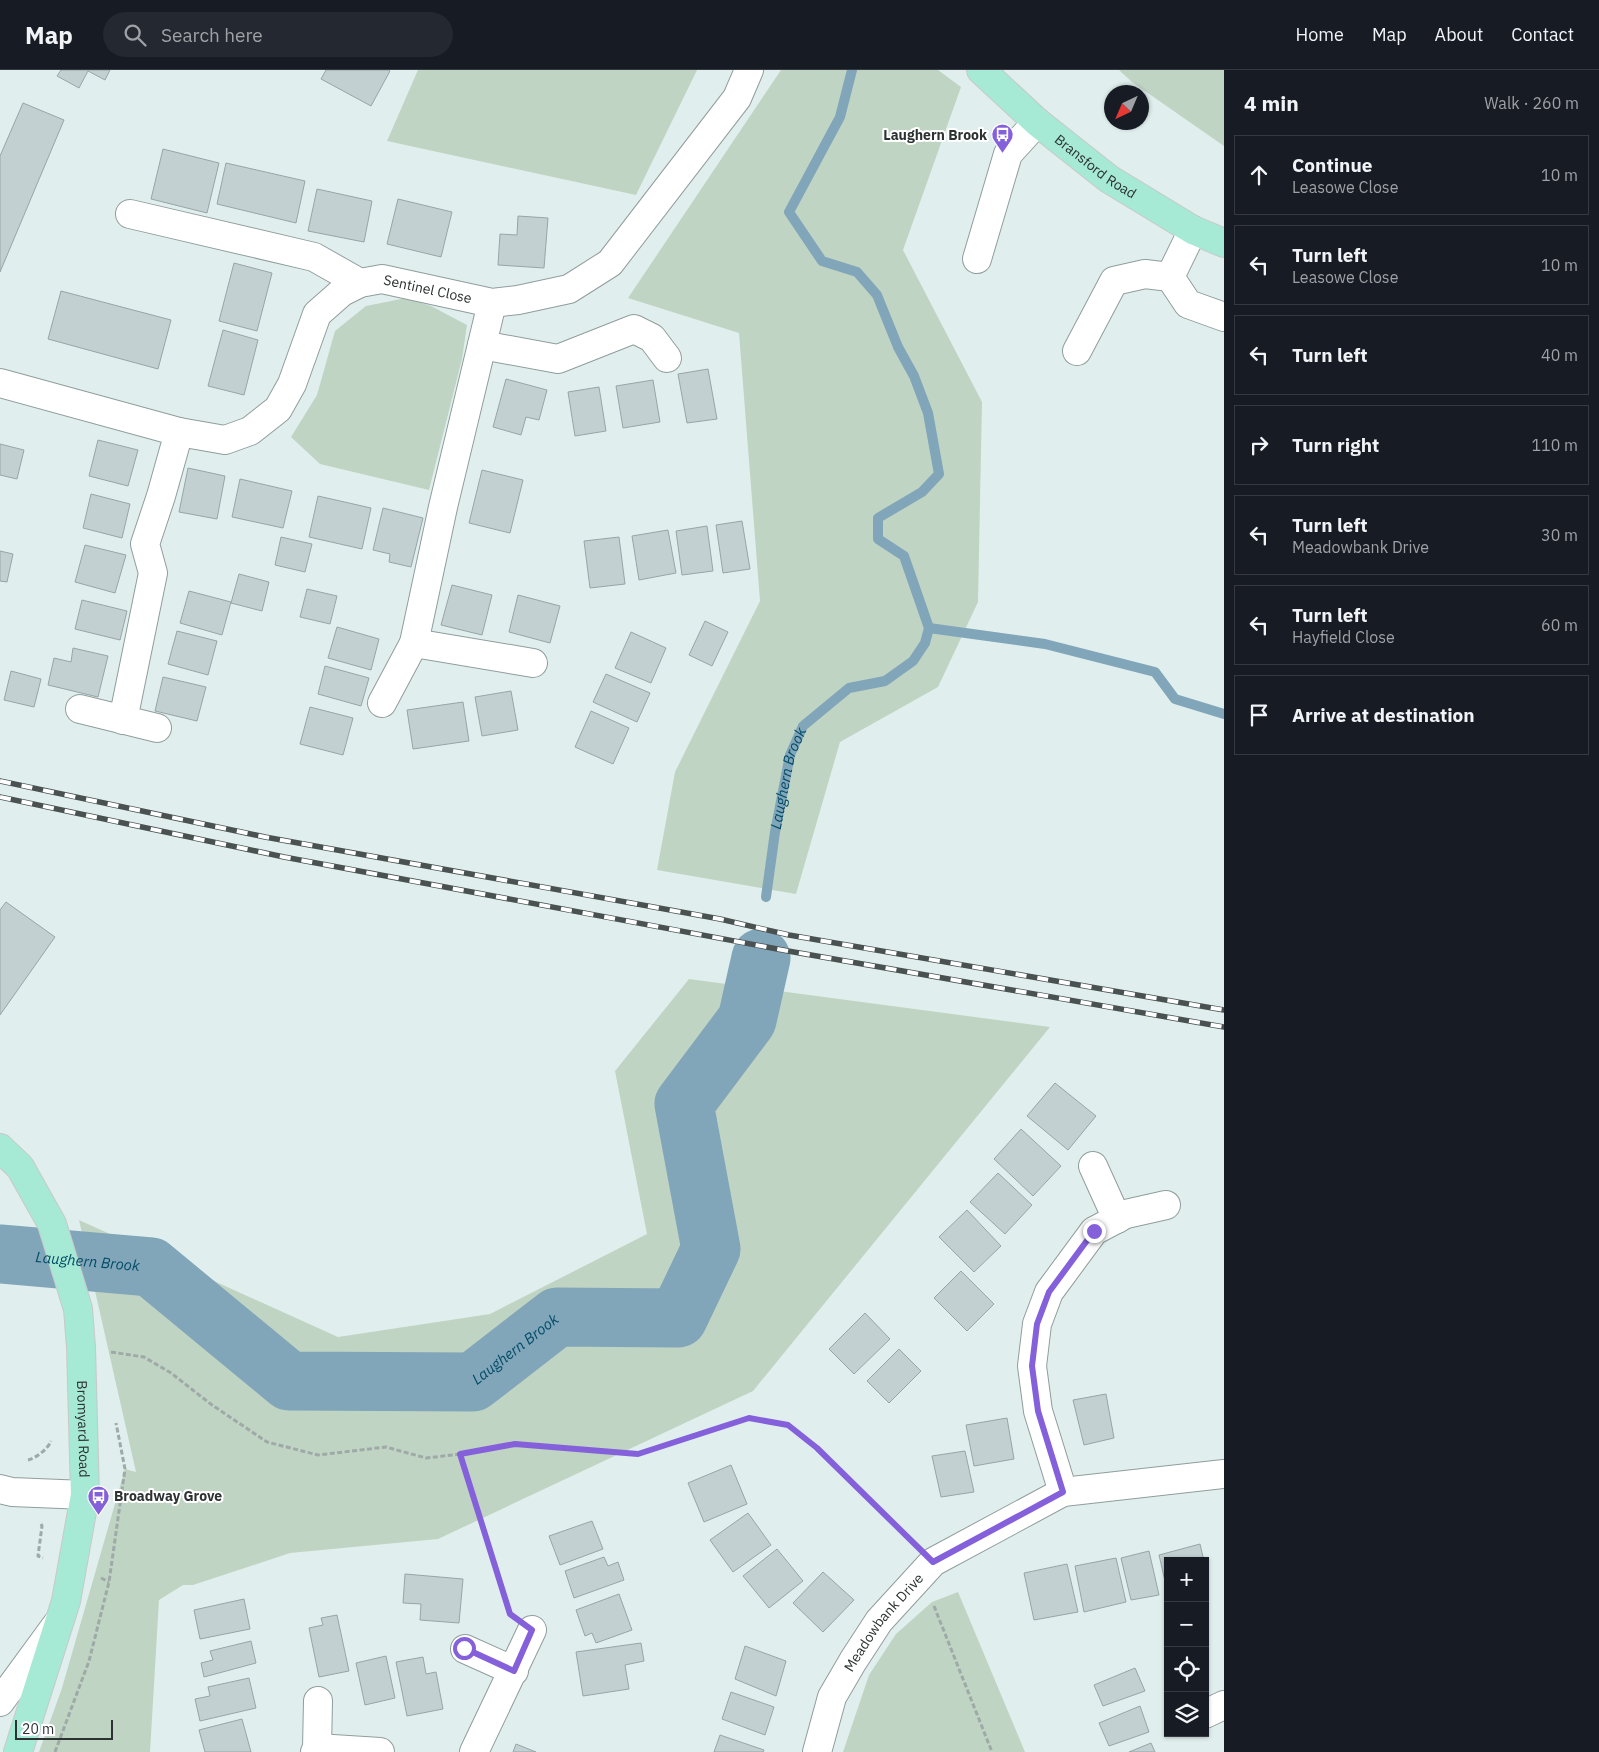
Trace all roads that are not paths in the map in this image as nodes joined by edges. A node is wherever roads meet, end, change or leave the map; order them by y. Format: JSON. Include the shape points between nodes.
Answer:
{"nodes":[{"id":1,"x":749,"y":70,"type":"edge"},
{"id":2,"x":981,"y":70,"type":"edge"},
{"id":3,"x":1037,"y":122,"type":"junction"},
{"id":4,"x":130,"y":214,"type":"dead end"},
{"id":5,"x":1193,"y":230,"type":"junction"},
{"id":6,"x":1224,"y":243,"type":"edge"},
{"id":7,"x":977,"y":259,"type":"dead end"},
{"id":8,"x":1170,"y":277,"type":"junction"},
{"id":9,"x":360,"y":283,"type":"junction"},
{"id":10,"x":492,"y":303,"type":"junction"},
{"id":11,"x":1224,"y":317,"type":"edge"},
{"id":12,"x":482,"y":345,"type":"junction"},
{"id":13,"x":1077,"y":352,"type":"dead end"},
{"id":14,"x":667,"y":358,"type":"dead end"},
{"id":15,"x":0,"y":383,"type":"edge"},
{"id":16,"x":178,"y":432,"type":"junction"},
{"id":17,"x":414,"y":643,"type":"junction"},
{"id":18,"x":533,"y":663,"type":"dead end"},
{"id":19,"x":382,"y":702,"type":"dead end"},
{"id":20,"x":80,"y":710,"type":"dead end"},
{"id":21,"x":123,"y":720,"type":"junction"},
{"id":22,"x":157,"y":728,"type":"dead end"},
{"id":23,"x":0,"y":1148,"type":"edge"},
{"id":24,"x":1093,"y":1166,"type":"dead end"},
{"id":25,"x":1166,"y":1205,"type":"dead end"},
{"id":26,"x":1117,"y":1219,"type":"junction"},
{"id":27,"x":1224,"y":1474,"type":"edge"},
{"id":28,"x":0,"y":1489,"type":"edge"},
{"id":29,"x":1063,"y":1492,"type":"junction"},
{"id":30,"x":85,"y":1495,"type":"junction"},
{"id":31,"x":61,"y":1619,"type":"junction"},
{"id":32,"x":532,"y":1630,"type":"road end"},
{"id":33,"x":464,"y":1648,"type":"dead end"},
{"id":34,"x":514,"y":1671,"type":"junction"},
{"id":35,"x":318,"y":1701,"type":"dead end"},
{"id":36,"x":0,"y":1702,"type":"edge"},
{"id":37,"x":1224,"y":1705,"type":"edge"},
{"id":38,"x":1209,"y":1712,"type":"edge"},
{"id":39,"x":316,"y":1750,"type":"edge"},
{"id":40,"x":18,"y":1752,"type":"edge"},
{"id":41,"x":380,"y":1752,"type":"edge"},
{"id":42,"x":474,"y":1752,"type":"edge"},
{"id":43,"x":817,"y":1752,"type":"edge"}],
"edges":[{"from":1,"to":10,"type":"street","name":"Sentinel Close","via":[[737,98],[610,262],[569,289]]},
{"from":2,"to":3,"type":"main road","name":"Bransford Road"},
{"from":3,"to":5,"type":"main road","name":"Bransford Road","via":[[1109,179]]},
{"from":3,"to":7,"type":"street","via":[[1008,154]]},
{"from":4,"to":9,"type":"street","via":[[314,257]]},
{"from":5,"to":6,"type":"main road","name":"Bransford Road"},
{"from":5,"to":8,"type":"street"},
{"from":8,"to":11,"type":"street","via":[[1188,304]]},
{"from":8,"to":13,"type":"street","via":[[1145,274],[1114,280]]},
{"from":9,"to":10,"type":"street","name":"Sentinel Close","via":[[382,279]]},
{"from":9,"to":16,"type":"street","name":"Sentinel Close","via":[[342,292],[317,314],[292,384],[278,409],[250,431],[225,440]]},
{"from":10,"to":12,"type":"street"},
{"from":12,"to":14,"type":"street","via":[[558,359],[634,328],[652,338]]},
{"from":12,"to":17,"type":"street"},
{"from":15,"to":16,"type":"street","name":"Sentinel Close"},
{"from":16,"to":21,"type":"street","via":[[145,544],[152,573]]},
{"from":17,"to":18,"type":"street"},
{"from":17,"to":19,"type":"street"},
{"from":20,"to":21,"type":"street"},
{"from":21,"to":22,"type":"street"},
{"from":23,"to":30,"type":"main road","name":"Bromyard Road","via":[[20,1167],[52,1224],[78,1309]]},
{"from":24,"to":26,"type":"street"},
{"from":25,"to":26,"type":"street"},
{"from":26,"to":29,"type":"street","via":[[1094,1231],[1049,1292],[1037,1324],[1032,1366],[1037,1402]]},
{"from":27,"to":29,"type":"street","name":"Meadowbank Drive"},
{"from":28,"to":30,"type":"street"},
{"from":29,"to":43,"type":"street","name":"Meadowbank Drive","via":[[933,1562],[879,1621],[853,1662],[832,1698]]},
{"from":30,"to":31,"type":"main road","name":"Bromyard Road","via":[[74,1567]]},
{"from":31,"to":36,"type":"street"},
{"from":31,"to":40,"type":"main road","name":"Bromyard Road"},
{"from":32,"to":34,"type":"street"},
{"from":33,"to":34,"type":"street"},
{"from":34,"to":42,"type":"street"},
{"from":35,"to":39,"type":"street"},
{"from":37,"to":38,"type":"street"},
{"from":39,"to":41,"type":"street"}]}
